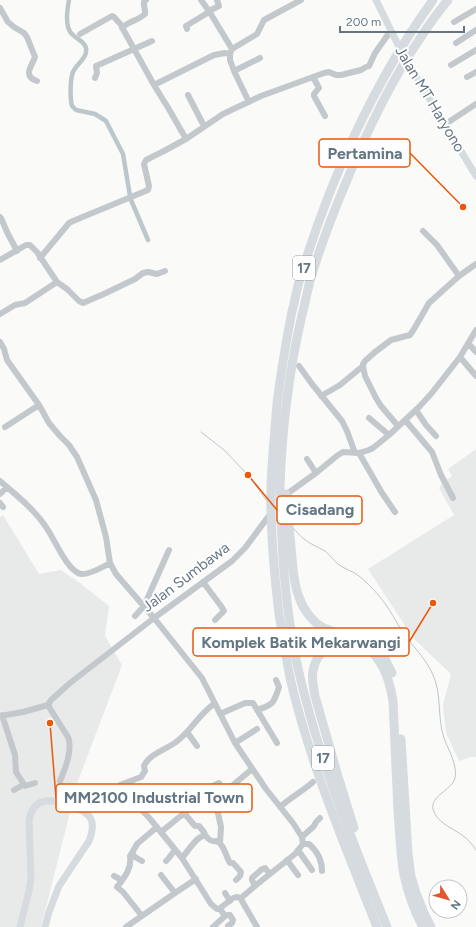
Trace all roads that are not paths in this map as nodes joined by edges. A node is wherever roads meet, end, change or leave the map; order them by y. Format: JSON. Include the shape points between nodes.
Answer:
{"nodes":[{"id":1,"x":146,"y":0,"type":"edge"},
{"id":2,"x":201,"y":0,"type":"edge"},
{"id":3,"x":217,"y":0,"type":"edge"},
{"id":4,"x":300,"y":0,"type":"edge"},
{"id":5,"x":376,"y":0,"type":"edge"},
{"id":6,"x":434,"y":0,"type":"edge"},
{"id":7,"x":445,"y":3,"type":"edge"},
{"id":8,"x":0,"y":8,"type":"edge"},
{"id":9,"x":476,"y":9,"type":"edge"},
{"id":10,"x":209,"y":11,"type":"junction"},
{"id":11,"x":454,"y":22,"type":"dead end"},
{"id":12,"x":188,"y":23,"type":"dead end"},
{"id":13,"x":123,"y":27,"type":"junction"},
{"id":14,"x":476,"y":30,"type":"edge"},
{"id":15,"x":391,"y":33,"type":"junction"},
{"id":16,"x":80,"y":34,"type":"dead end"},
{"id":17,"x":152,"y":41,"type":"dead end"},
{"id":18,"x":456,"y":43,"type":"dead end"},
{"id":19,"x":134,"y":49,"type":"junction"},
{"id":20,"x":476,"y":50,"type":"edge"},
{"id":21,"x":231,"y":52,"type":"junction"},
{"id":22,"x":260,"y":58,"type":"dead end"},
{"id":23,"x":451,"y":66,"type":"dead end"},
{"id":24,"x":234,"y":71,"type":"junction"},
{"id":25,"x":476,"y":72,"type":"edge"},
{"id":26,"x":313,"y":77,"type":"junction"},
{"id":27,"x":95,"y":78,"type":"dead end"},
{"id":28,"x":467,"y":78,"type":"dead end"},
{"id":29,"x":37,"y":81,"type":"dead end"},
{"id":30,"x":154,"y":85,"type":"junction"},
{"id":31,"x":188,"y":95,"type":"dead end"},
{"id":32,"x":249,"y":102,"type":"junction"},
{"id":33,"x":476,"y":104,"type":"edge"},
{"id":34,"x":325,"y":116,"type":"dead end"},
{"id":35,"x":444,"y":125,"type":"junction"},
{"id":36,"x":204,"y":126,"type":"junction"},
{"id":37,"x":186,"y":139,"type":"junction"},
{"id":38,"x":476,"y":176,"type":"edge"},
{"id":39,"x":0,"y":217,"type":"edge"},
{"id":40,"x":423,"y":231,"type":"dead end"},
{"id":41,"x":17,"y":251,"type":"junction"},
{"id":42,"x":40,"y":258,"type":"junction"},
{"id":43,"x":0,"y":260,"type":"edge"},
{"id":44,"x":476,"y":264,"type":"edge"},
{"id":45,"x":165,"y":271,"type":"dead end"},
{"id":46,"x":459,"y":276,"type":"junction"},
{"id":47,"x":57,"y":282,"type":"junction"},
{"id":48,"x":0,"y":314,"type":"edge"},
{"id":49,"x":476,"y":330,"type":"edge"},
{"id":50,"x":0,"y":342,"type":"edge"},
{"id":51,"x":469,"y":344,"type":"junction"},
{"id":52,"x":476,"y":352,"type":"edge"},
{"id":53,"x":460,"y":357,"type":"junction"},
{"id":54,"x":299,"y":366,"type":"dead end"},
{"id":55,"x":363,"y":366,"type":"junction"},
{"id":56,"x":476,"y":376,"type":"edge"},
{"id":57,"x":321,"y":396,"type":"junction"},
{"id":58,"x":39,"y":405,"type":"junction"},
{"id":59,"x":416,"y":410,"type":"junction"},
{"id":60,"x":369,"y":418,"type":"dead end"},
{"id":61,"x":404,"y":420,"type":"junction"},
{"id":62,"x":398,"y":426,"type":"junction"},
{"id":63,"x":5,"y":427,"type":"dead end"},
{"id":64,"x":389,"y":435,"type":"junction"},
{"id":65,"x":436,"y":436,"type":"dead end"},
{"id":66,"x":357,"y":453,"type":"junction"},
{"id":67,"x":307,"y":459,"type":"dead end"},
{"id":68,"x":316,"y":473,"type":"junction"},
{"id":69,"x":0,"y":481,"type":"edge"},
{"id":70,"x":7,"y":487,"type":"junction"},
{"id":71,"x":279,"y":487,"type":"junction"},
{"id":72,"x":0,"y":494,"type":"edge"},
{"id":73,"x":453,"y":498,"type":"dead end"},
{"id":74,"x":395,"y":512,"type":"dead end"},
{"id":75,"x":169,"y":550,"type":"dead end"},
{"id":76,"x":110,"y":563,"type":"junction"},
{"id":77,"x":290,"y":581,"type":"junction"},
{"id":78,"x":203,"y":582,"type":"junction"},
{"id":79,"x":144,"y":606,"type":"junction"},
{"id":80,"x":135,"y":616,"type":"dead end"},
{"id":81,"x":154,"y":618,"type":"junction"},
{"id":82,"x":216,"y":620,"type":"dead end"},
{"id":83,"x":276,"y":680,"type":"dead end"},
{"id":84,"x":214,"y":704,"type":"junction"},
{"id":85,"x":48,"y":705,"type":"junction"},
{"id":86,"x":257,"y":710,"type":"junction"},
{"id":87,"x":220,"y":714,"type":"junction"},
{"id":88,"x":1,"y":716,"type":"edge"},
{"id":89,"x":257,"y":729,"type":"dead end"},
{"id":90,"x":187,"y":732,"type":"junction"},
{"id":91,"x":235,"y":743,"type":"junction"},
{"id":92,"x":276,"y":743,"type":"dead end"},
{"id":93,"x":197,"y":746,"type":"dead end"},
{"id":94,"x":252,"y":769,"type":"junction"},
{"id":95,"x":60,"y":781,"type":"dead end"},
{"id":96,"x":313,"y":782,"type":"dead end"},
{"id":97,"x":35,"y":783,"type":"dead end"},
{"id":98,"x":23,"y":785,"type":"junction"},
{"id":99,"x":14,"y":790,"type":"dead end"},
{"id":100,"x":154,"y":792,"type":"dead end"},
{"id":101,"x":138,"y":806,"type":"junction"},
{"id":102,"x":280,"y":807,"type":"junction"},
{"id":103,"x":184,"y":813,"type":"junction"},
{"id":104,"x":218,"y":813,"type":"dead end"},
{"id":105,"x":320,"y":818,"type":"dead end"},
{"id":106,"x":159,"y":829,"type":"junction"},
{"id":107,"x":205,"y":835,"type":"junction"},
{"id":108,"x":302,"y":840,"type":"junction"},
{"id":109,"x":220,"y":843,"type":"junction"},
{"id":110,"x":175,"y":850,"type":"junction"},
{"id":111,"x":298,"y":850,"type":"junction"},
{"id":112,"x":132,"y":853,"type":"junction"},
{"id":113,"x":182,"y":858,"type":"junction"},
{"id":114,"x":287,"y":860,"type":"junction"},
{"id":115,"x":142,"y":861,"type":"dead end"},
{"id":116,"x":166,"y":861,"type":"dead end"},
{"id":117,"x":312,"y":870,"type":"dead end"},
{"id":118,"x":322,"y":871,"type":"dead end"},
{"id":119,"x":161,"y":875,"type":"dead end"},
{"id":120,"x":298,"y":875,"type":"dead end"},
{"id":121,"x":114,"y":876,"type":"dead end"},
{"id":122,"x":196,"y":880,"type":"junction"},
{"id":123,"x":236,"y":880,"type":"dead end"},
{"id":124,"x":121,"y":882,"type":"junction"},
{"id":125,"x":174,"y":892,"type":"junction"},
{"id":126,"x":225,"y":893,"type":"dead end"},
{"id":127,"x":241,"y":898,"type":"junction"},
{"id":128,"x":230,"y":901,"type":"junction"},
{"id":129,"x":220,"y":909,"type":"junction"},
{"id":130,"x":142,"y":916,"type":"junction"},
{"id":131,"x":225,"y":916,"type":"junction"},
{"id":132,"x":387,"y":926,"type":"edge"},
{"id":133,"x":20,"y":927,"type":"edge"},
{"id":134,"x":45,"y":927,"type":"edge"},
{"id":135,"x":126,"y":927,"type":"edge"},
{"id":136,"x":214,"y":927,"type":"edge"},
{"id":137,"x":229,"y":927,"type":"edge"},
{"id":138,"x":257,"y":927,"type":"edge"},
{"id":139,"x":377,"y":927,"type":"edge"},
{"id":140,"x":423,"y":927,"type":"edge"},
{"id":141,"x":431,"y":927,"type":"edge"}],
"edges":[{"from":1,"to":13,"type":"street","via":[[146,14]]},
{"from":2,"to":10,"type":"street"},
{"from":3,"to":10,"type":"street","via":[[219,6]]},
{"from":4,"to":21,"type":"street","via":[[264,20],[257,34]]},
{"from":5,"to":15,"type":"main road","name":"Jalan MT Haryono"},
{"from":6,"to":71,"type":"highway","number":"17","via":[[409,36],[369,105],[320,216],[298,284],[285,344],[274,434]]},
{"from":7,"to":71,"type":"highway","number":"17","via":[[395,78],[335,206],[312,276],[295,345],[283,431]]},
{"from":8,"to":29,"type":"street","via":[[8,22],[27,37],[35,57],[29,69],[30,75]]},
{"from":9,"to":11,"type":"street"},
{"from":10,"to":12,"type":"street"},
{"from":10,"to":21,"type":"street"},
{"from":13,"to":16,"type":"street","via":[[112,16]]},
{"from":13,"to":19,"type":"street"},
{"from":14,"to":18,"type":"street"},
{"from":15,"to":26,"type":"street","via":[[375,53],[369,66],[341,75],[329,72]]},
{"from":15,"to":35,"type":"main road","name":"Jalan MT Haryono"},
{"from":17,"to":19,"type":"street"},
{"from":19,"to":27,"type":"street","via":[[96,66]]},
{"from":19,"to":30,"type":"street"},
{"from":20,"to":23,"type":"street"},
{"from":21,"to":24,"type":"street","via":[[230,60]]},
{"from":21,"to":30,"type":"street","via":[[214,55]]},
{"from":22,"to":24,"type":"street"},
{"from":24,"to":32,"type":"street"},
{"from":25,"to":28,"type":"street"},
{"from":26,"to":32,"type":"street"},
{"from":26,"to":34,"type":"street","via":[[319,88],[314,96]]},
{"from":30,"to":37,"type":"street"},
{"from":31,"to":36,"type":"street"},
{"from":32,"to":36,"type":"street"},
{"from":33,"to":35,"type":"street"},
{"from":35,"to":38,"type":"main road","name":"Jalan MT Haryono"},
{"from":36,"to":37,"type":"street"},
{"from":37,"to":42,"type":"street","via":[[146,160],[144,164],[148,190],[69,223]]},
{"from":39,"to":41,"type":"street"},
{"from":40,"to":46,"type":"street","via":[[437,245]]},
{"from":41,"to":42,"type":"street","via":[[29,244]]},
{"from":41,"to":43,"type":"street"},
{"from":42,"to":47,"type":"street"},
{"from":44,"to":46,"type":"street"},
{"from":45,"to":47,"type":"street","via":[[157,274],[144,273],[83,303]]},
{"from":46,"to":55,"type":"street","via":[[429,303],[408,336],[391,340],[367,359]]},
{"from":47,"to":48,"type":"street","via":[[25,303],[15,305]]},
{"from":49,"to":51,"type":"street","name":"Jalan Sumbawa"},
{"from":50,"to":58,"type":"street","via":[[7,360]]},
{"from":51,"to":52,"type":"street"},
{"from":51,"to":53,"type":"street","name":"Jalan Sumbawa"},
{"from":53,"to":56,"type":"street"},
{"from":53,"to":59,"type":"street","name":"Jalan Sumbawa"},
{"from":54,"to":57,"type":"street"},
{"from":55,"to":57,"type":"street","via":[[340,385]]},
{"from":55,"to":62,"type":"street","via":[[365,376],[381,406]]},
{"from":57,"to":66,"type":"street","via":[[342,422]]},
{"from":58,"to":63,"type":"street"},
{"from":58,"to":76,"type":"street","via":[[52,428],[77,457],[96,500]]},
{"from":59,"to":61,"type":"street","name":"Jalan Sumbawa"},
{"from":59,"to":65,"type":"street"},
{"from":60,"to":64,"type":"street"},
{"from":61,"to":62,"type":"street","name":"Jalan Sumbawa"},
{"from":61,"to":73,"type":"street","via":[[432,452]]},
{"from":62,"to":64,"type":"street","name":"Jalan Sumbawa"},
{"from":64,"to":66,"type":"street","name":"Jalan Sumbawa","via":[[366,452]]},
{"from":66,"to":68,"type":"street","name":"Jalan Sumbawa","via":[[340,454]]},
{"from":66,"to":74,"type":"street"},
{"from":67,"to":68,"type":"street"},
{"from":68,"to":78,"type":"street","name":"Jalan Sumbawa","via":[[285,496],[232,561]]},
{"from":69,"to":70,"type":"street"},
{"from":70,"to":72,"type":"street"},
{"from":70,"to":76,"type":"street","via":[[42,522],[76,572],[87,573]]},
{"from":71,"to":77,"type":"highway","number":"17","via":[[281,532]]},
{"from":71,"to":139,"type":"highway","number":"17","via":[[272,532],[275,583],[291,680],[305,736],[324,792]]},
{"from":75,"to":79,"type":"street"},
{"from":76,"to":79,"type":"street","via":[[119,579]]},
{"from":77,"to":132,"type":"highway","number":"17","via":[[292,632],[300,678],[315,732],[328,774]]},
{"from":77,"to":141,"type":"highway","via":[[304,609],[323,628],[367,641],[384,657],[392,671],[399,701],[411,876]]},
{"from":78,"to":81,"type":"street","name":"Jalan Sumbawa"},
{"from":78,"to":82,"type":"street","via":[[224,611]]},
{"from":79,"to":80,"type":"street"},
{"from":79,"to":81,"type":"street"},
{"from":81,"to":84,"type":"street","via":[[202,678]]},
{"from":81,"to":85,"type":"street","name":"Jalan Sumbawa","via":[[70,683]]},
{"from":83,"to":86,"type":"street","via":[[279,687],[272,703]]},
{"from":84,"to":87,"type":"street"},
{"from":84,"to":90,"type":"street"},
{"from":85,"to":88,"type":"street"},
{"from":85,"to":95,"type":"street","via":[[70,740],[65,769]]},
{"from":86,"to":87,"type":"street","via":[[253,703],[245,703]]},
{"from":86,"to":92,"type":"street"},
{"from":87,"to":91,"type":"street"},
{"from":88,"to":98,"type":"street","via":[[15,755],[16,772]]},
{"from":89,"to":91,"type":"street"},
{"from":90,"to":93,"type":"street"},
{"from":90,"to":101,"type":"street","via":[[147,761],[142,776],[120,785]]},
{"from":91,"to":94,"type":"street"},
{"from":94,"to":102,"type":"street"},
{"from":94,"to":103,"type":"street","via":[[232,786],[222,788],[219,783],[213,786],[210,792]]},
{"from":96,"to":102,"type":"street"},
{"from":97,"to":98,"type":"street"},
{"from":98,"to":99,"type":"street"},
{"from":100,"to":101,"type":"street"},
{"from":101,"to":106,"type":"street"},
{"from":102,"to":108,"type":"street"},
{"from":103,"to":106,"type":"street"},
{"from":103,"to":107,"type":"street"},
{"from":104,"to":109,"type":"street","via":[[221,827]]},
{"from":105,"to":108,"type":"street"},
{"from":106,"to":110,"type":"street"},
{"from":106,"to":112,"type":"street","via":[[137,844]]},
{"from":107,"to":109,"type":"street","via":[[209,840]]},
{"from":107,"to":113,"type":"street","via":[[197,840]]},
{"from":108,"to":111,"type":"street"},
{"from":108,"to":118,"type":"street","via":[[317,854]]},
{"from":109,"to":123,"type":"street","via":[[230,863],[233,862],[241,872]]},
{"from":110,"to":113,"type":"street"},
{"from":110,"to":116,"type":"street"},
{"from":111,"to":114,"type":"street"},
{"from":111,"to":117,"type":"street"},
{"from":112,"to":115,"type":"street"},
{"from":112,"to":124,"type":"street","via":[[129,869]]},
{"from":113,"to":122,"type":"street"},
{"from":114,"to":120,"type":"street"},
{"from":114,"to":127,"type":"street"},
{"from":119,"to":125,"type":"street"},
{"from":121,"to":124,"type":"street"},
{"from":122,"to":125,"type":"street"},
{"from":122,"to":129,"type":"street","via":[[211,904]]},
{"from":124,"to":130,"type":"street","via":[[117,887]]},
{"from":125,"to":130,"type":"street"},
{"from":126,"to":128,"type":"street"},
{"from":127,"to":128,"type":"street"},
{"from":127,"to":138,"type":"street"},
{"from":128,"to":129,"type":"street"},
{"from":129,"to":131,"type":"street"},
{"from":130,"to":135,"type":"street"},
{"from":131,"to":136,"type":"street"},
{"from":131,"to":137,"type":"street","via":[[230,915],[233,920]]},
{"from":132,"to":140,"type":"highway","via":[[339,780],[313,684],[312,673],[320,654],[335,643],[346,641],[364,646],[371,651],[379,660],[391,686],[404,876]]},
{"from":133,"to":134,"type":"main road","via":[[31,878],[30,814],[39,804],[51,800],[86,812],[91,818],[92,833],[59,886]]}]}
